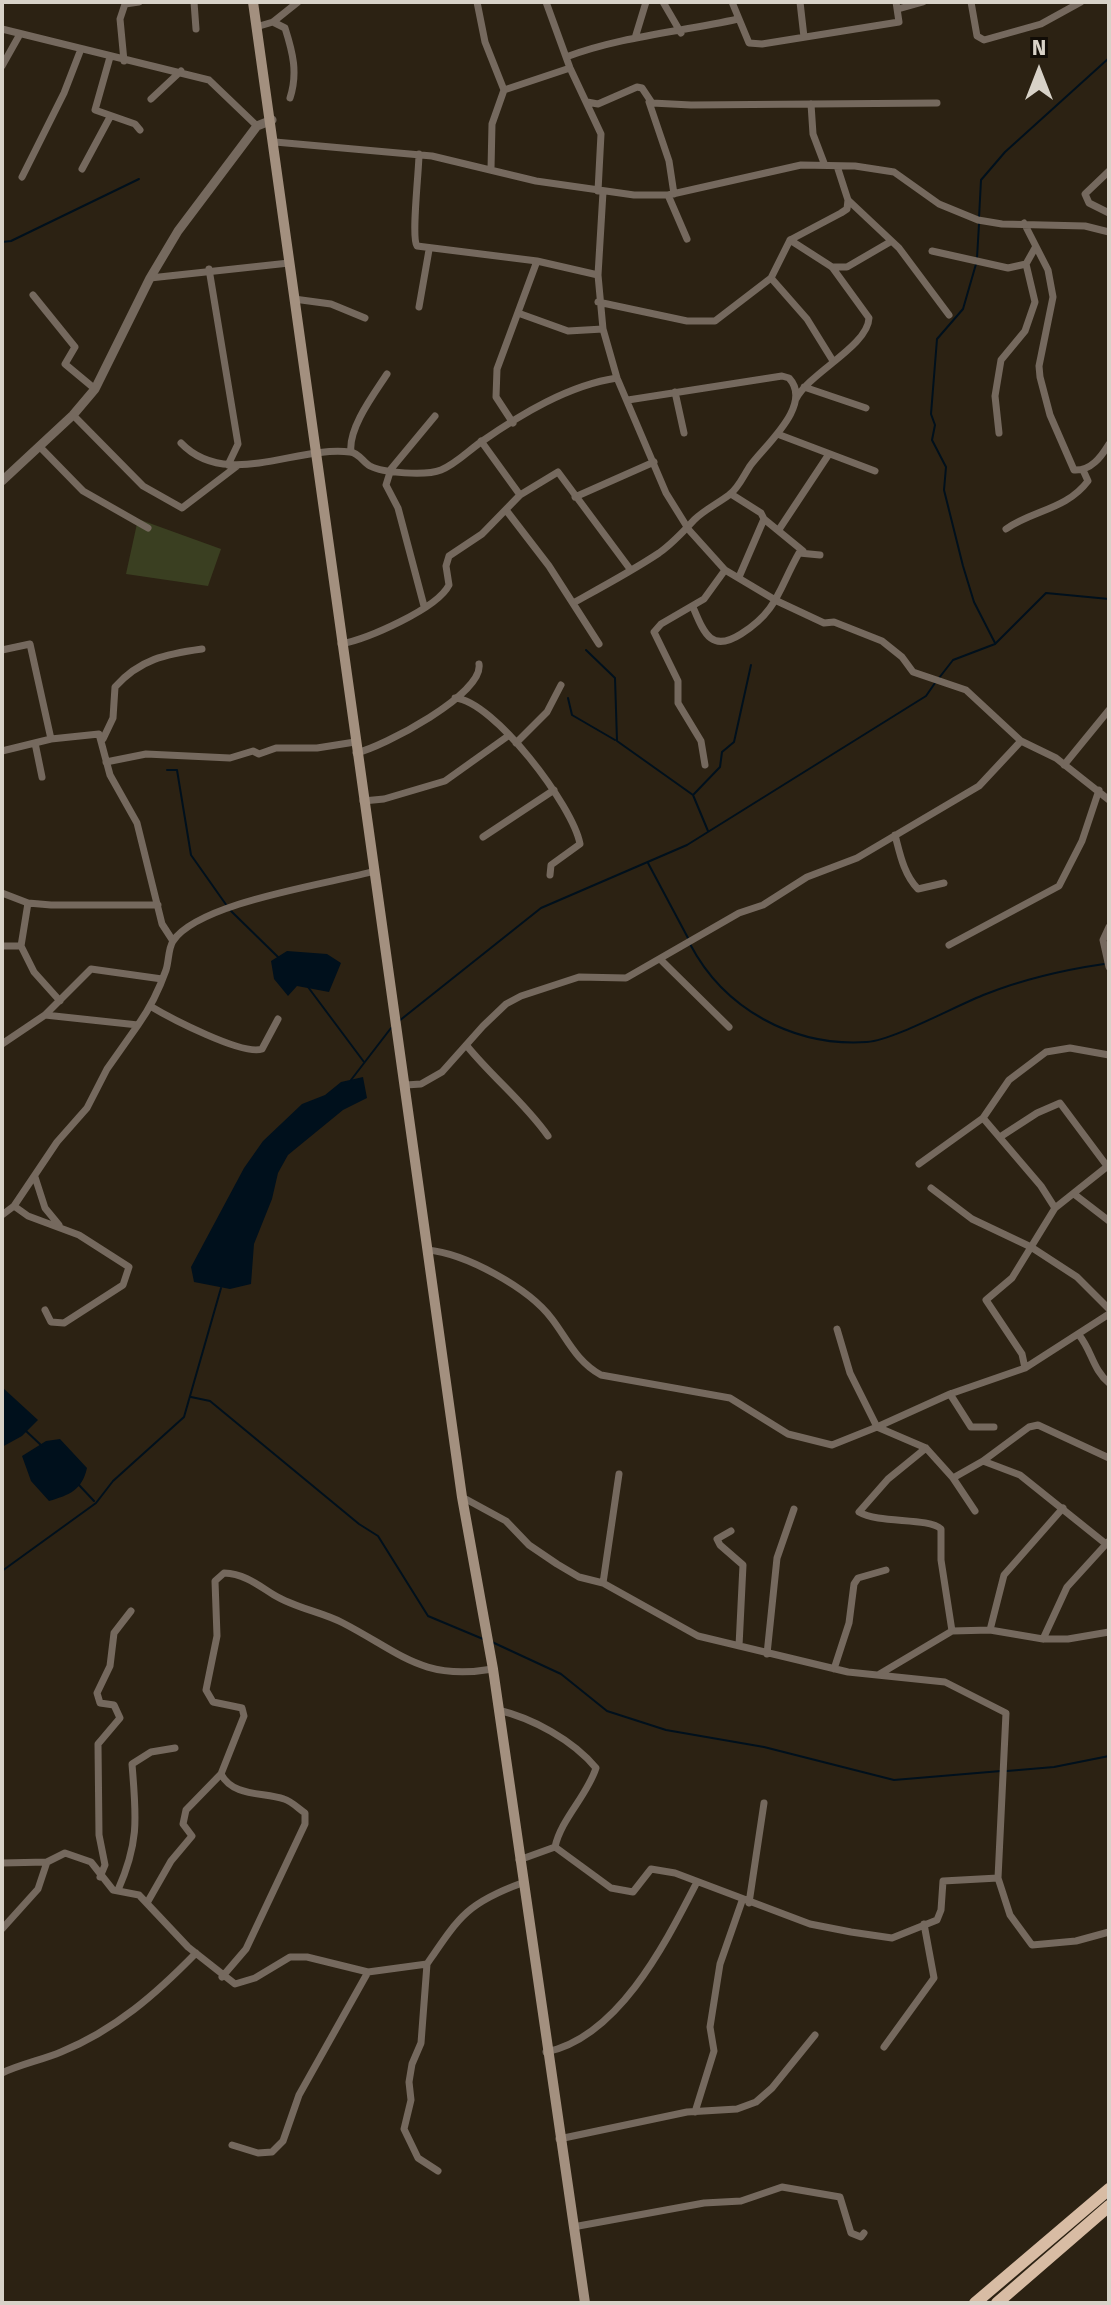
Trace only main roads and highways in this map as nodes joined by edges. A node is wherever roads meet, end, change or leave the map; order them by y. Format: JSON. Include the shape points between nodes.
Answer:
{"nodes":[{"id":1,"x":253,"y":2,"type":"edge"},
{"id":2,"x":1109,"y":2189,"type":"edge"},
{"id":3,"x":1109,"y":2206,"type":"edge"},
{"id":4,"x":585,"y":2303,"type":"edge"},
{"id":5,"x":975,"y":2303,"type":"edge"},
{"id":6,"x":997,"y":2303,"type":"edge"}],
"edges":[{"from":1,"to":4,"type":"main road","via":[[462,1497],[493,1669]]},
{"from":2,"to":5,"type":"highway"},
{"from":3,"to":6,"type":"highway"}]}
